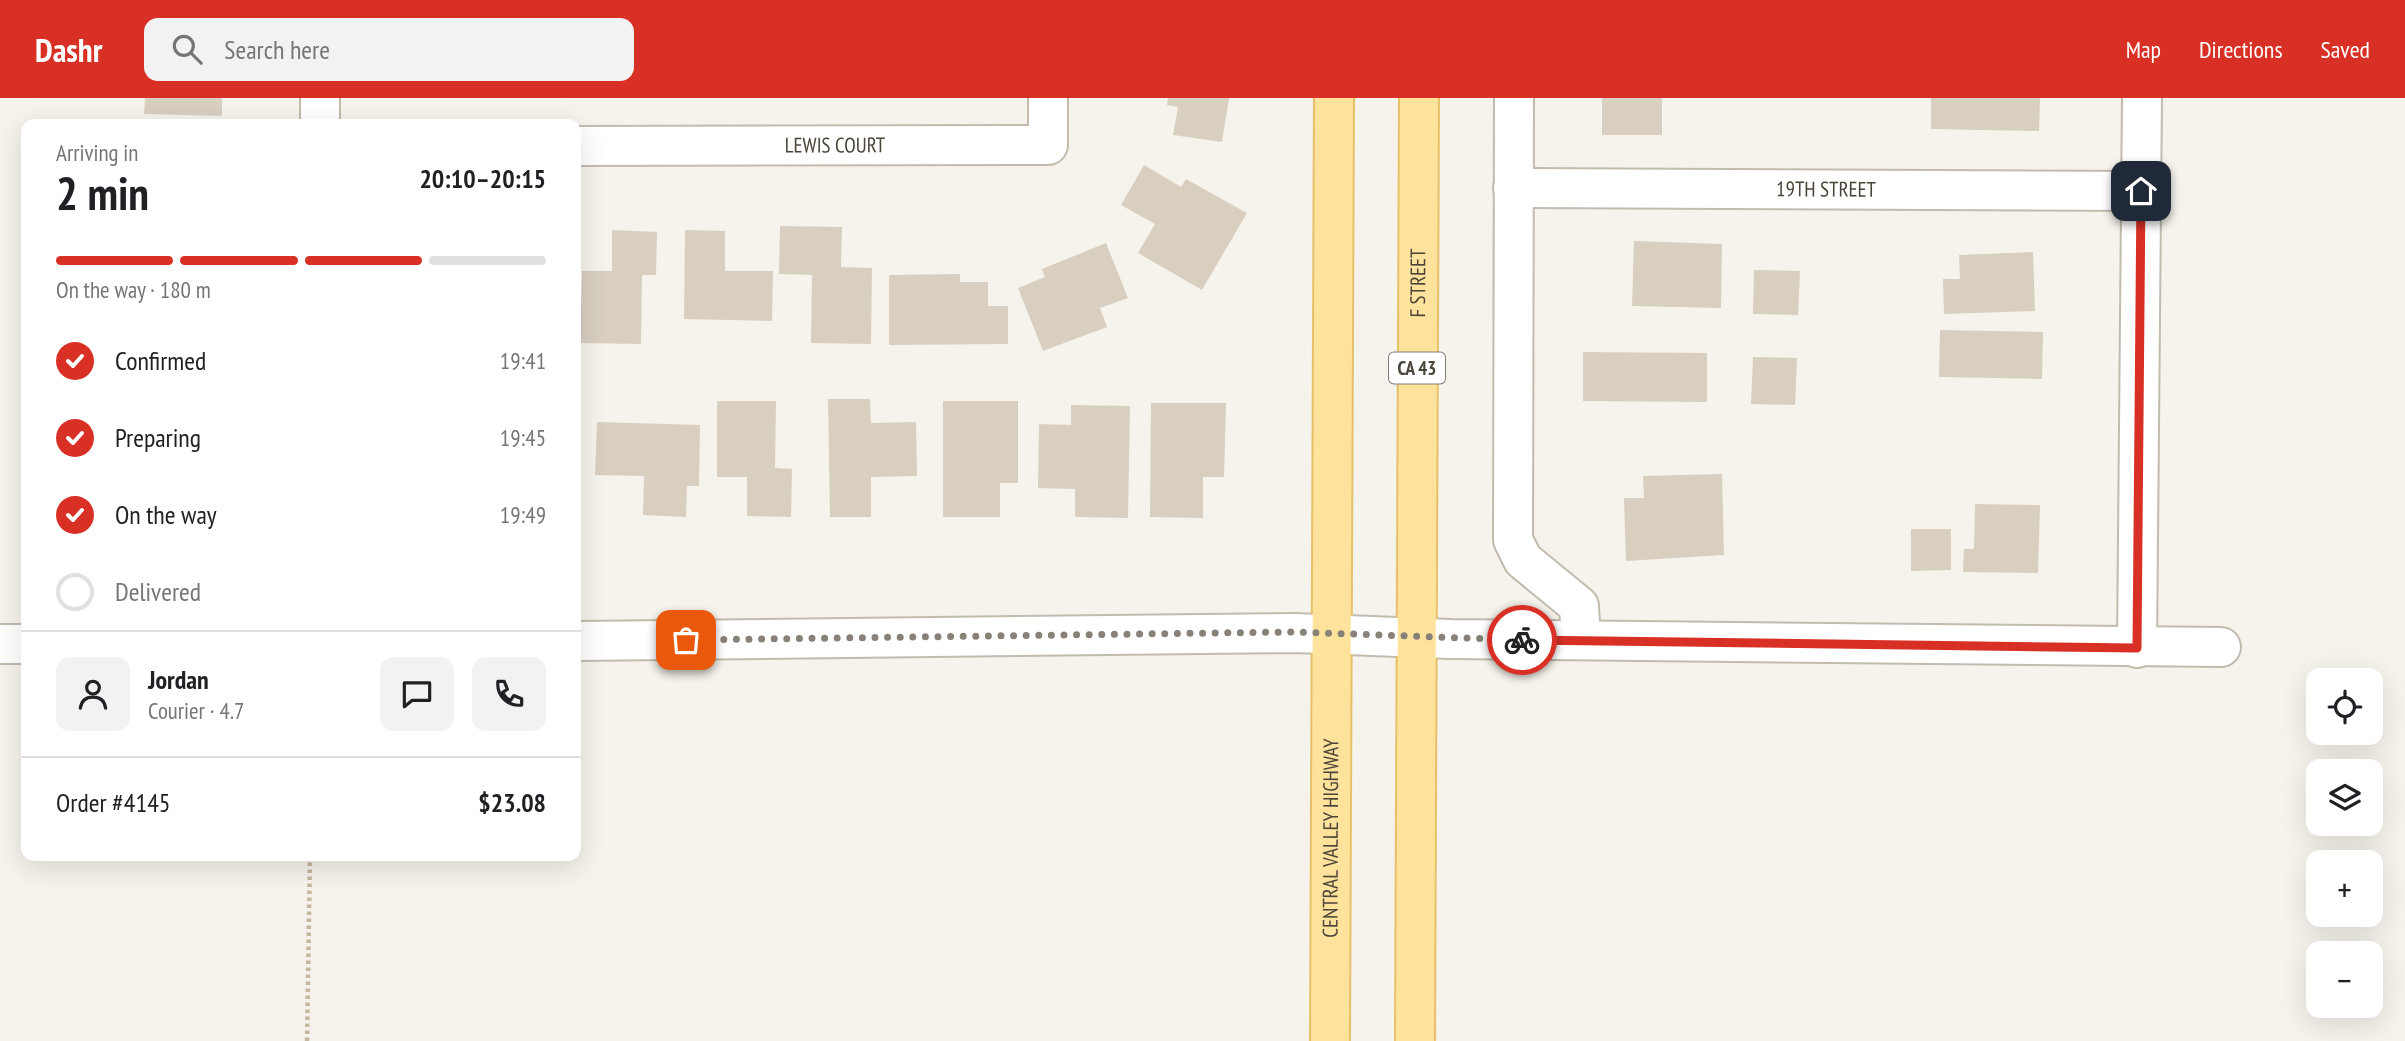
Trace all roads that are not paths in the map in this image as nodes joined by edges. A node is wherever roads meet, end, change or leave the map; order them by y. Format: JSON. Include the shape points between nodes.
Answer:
{"nodes":[{"id":1,"x":320,"y":98,"type":"edge"},
{"id":2,"x":1048,"y":98,"type":"edge"},
{"id":3,"x":1334,"y":98,"type":"edge"},
{"id":4,"x":1419,"y":98,"type":"edge"},
{"id":5,"x":1514,"y":98,"type":"edge"},
{"id":6,"x":2141,"y":98,"type":"edge"},
{"id":7,"x":320,"y":119,"type":"edge"},
{"id":8,"x":581,"y":146,"type":"edge"},
{"id":9,"x":1513,"y":188,"type":"junction"},
{"id":10,"x":2141,"y":191,"type":"junction"},
{"id":11,"x":1329,"y":634,"type":"junction"},
{"id":12,"x":1415,"y":638,"type":"junction"},
{"id":13,"x":1581,"y":640,"type":"junction"},
{"id":14,"x":581,"y":641,"type":"edge"},
{"id":15,"x":0,"y":643,"type":"edge"},
{"id":16,"x":21,"y":644,"type":"edge"},
{"id":17,"x":2221,"y":647,"type":"dead end"},
{"id":18,"x":2137,"y":648,"type":"junction"},
{"id":19,"x":1330,"y":1041,"type":"edge"},
{"id":20,"x":1415,"y":1041,"type":"edge"}],
"edges":[{"from":1,"to":7,"type":"street"},
{"from":2,"to":8,"type":"street","name":"LEWIS COURT","via":[[1048,145]]},
{"from":3,"to":11,"type":"main road"},
{"from":4,"to":12,"type":"main road","name":"F STREET","number":"CA 43"},
{"from":5,"to":9,"type":"street"},
{"from":6,"to":10,"type":"street"},
{"from":9,"to":10,"type":"street","name":"19TH STREET"},
{"from":9,"to":13,"type":"street","via":[[1513,540],[1523,560],[1579,606]]},
{"from":10,"to":18,"type":"street"},
{"from":11,"to":12,"type":"street"},
{"from":11,"to":14,"type":"street"},
{"from":11,"to":19,"type":"main road","name":"CENTRAL VALLEY HIGHWAY"},
{"from":12,"to":13,"type":"street"},
{"from":12,"to":20,"type":"main road","number":"CA 43"},
{"from":13,"to":18,"type":"street"},
{"from":15,"to":16,"type":"street"},
{"from":17,"to":18,"type":"street"}]}
